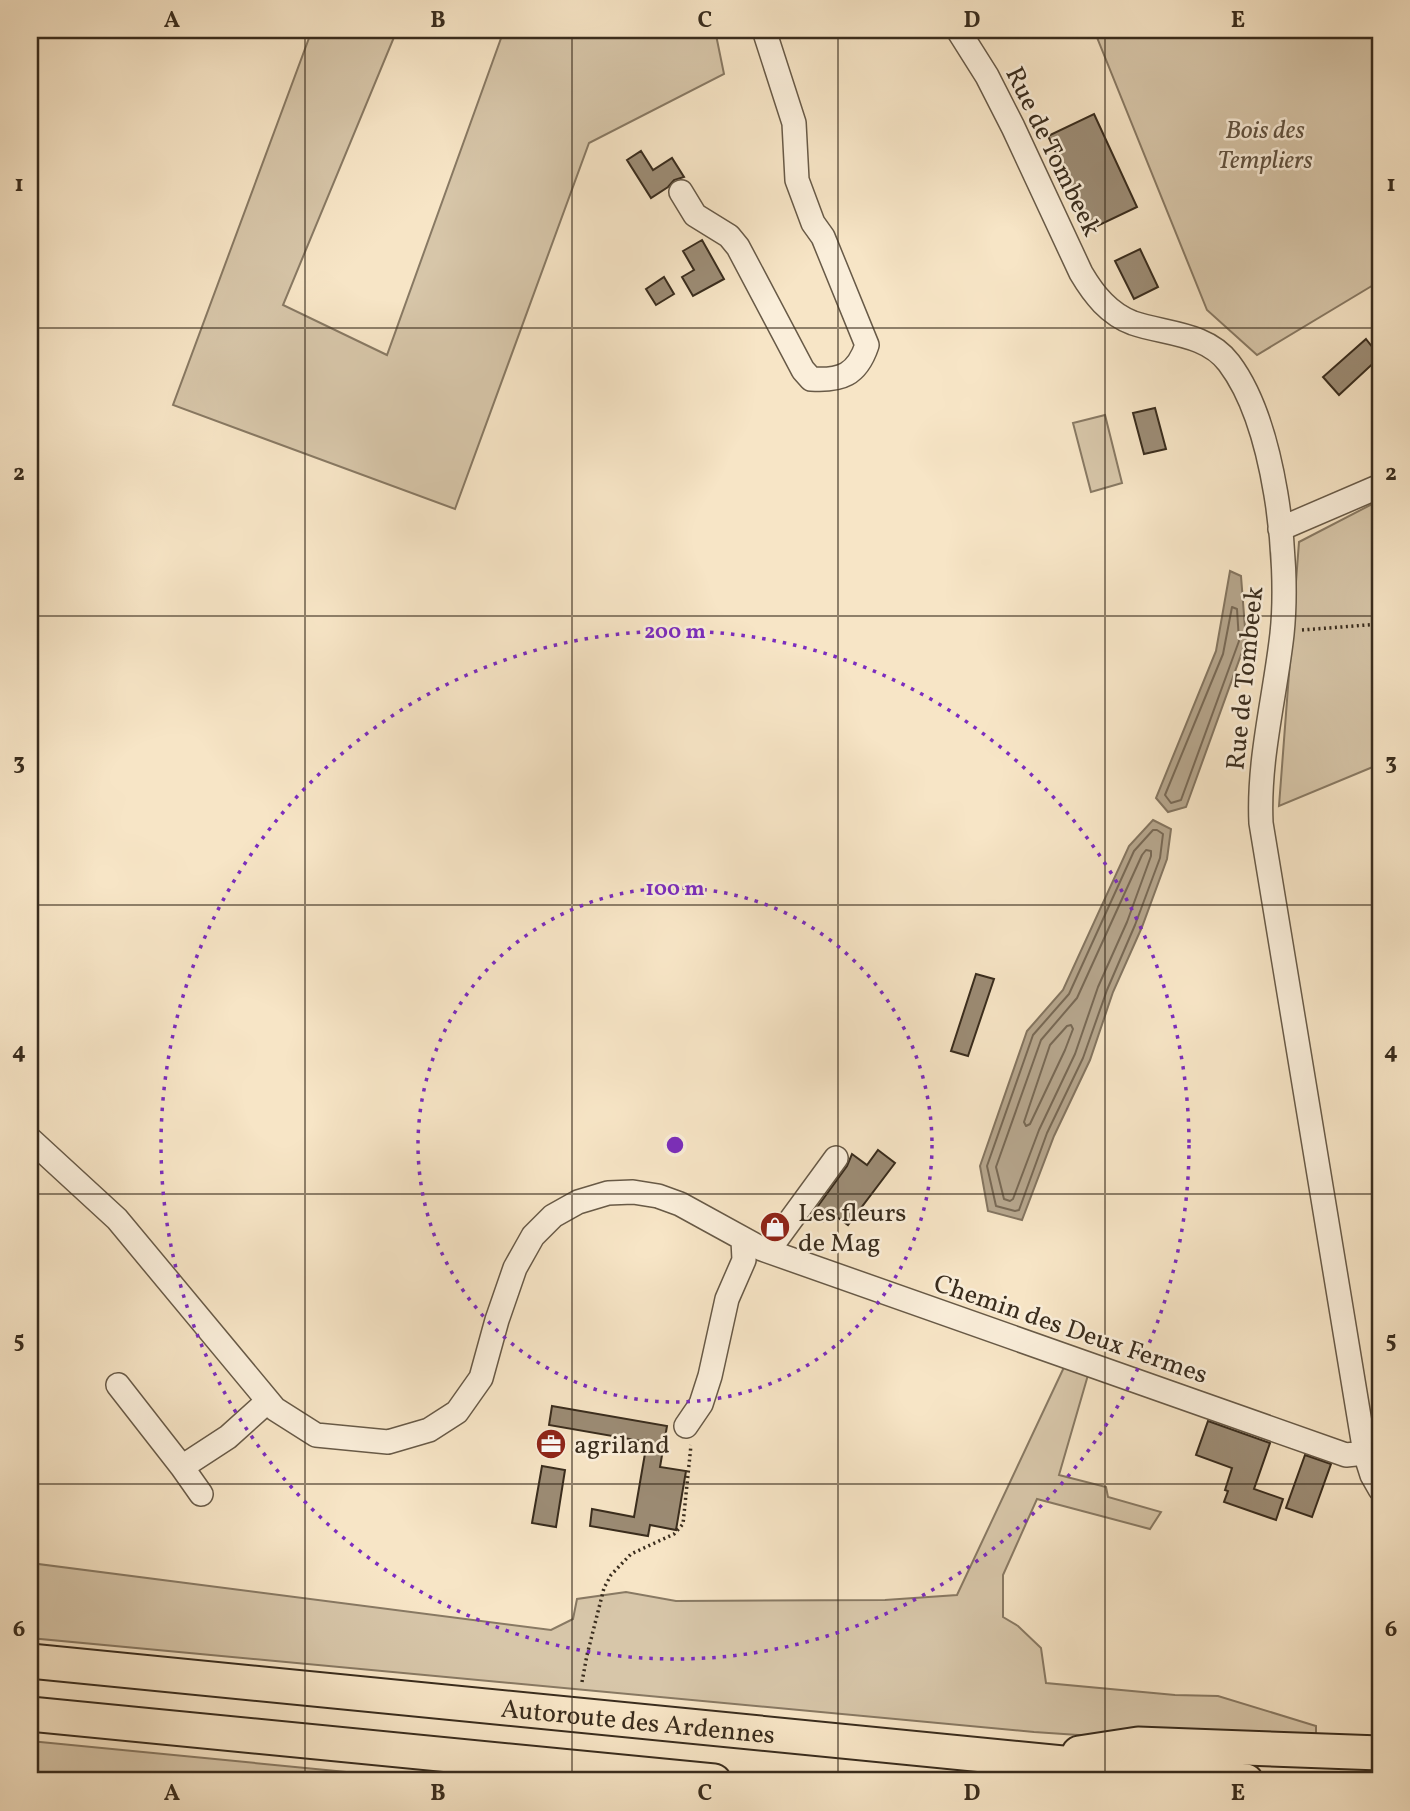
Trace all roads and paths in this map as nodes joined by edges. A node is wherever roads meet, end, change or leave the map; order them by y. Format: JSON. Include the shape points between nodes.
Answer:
{"nodes":[{"id":1,"x":764,"y":30,"type":"edge"},
{"id":2,"x":958,"y":30,"type":"edge"},
{"id":3,"x":681,"y":192,"type":"dead end"},
{"id":4,"x":1380,"y":486,"type":"edge"},
{"id":5,"x":1280,"y":529,"type":"junction"},
{"id":6,"x":1380,"y":624,"type":"edge"},
{"id":7,"x":1282,"y":632,"type":"junction"},
{"id":8,"x":30,"y":1139,"type":"edge"},
{"id":9,"x":836,"y":1158,"type":"dead end"},
{"id":10,"x":743,"y":1240,"type":"junction"},
{"id":11,"x":768,"y":1251,"type":"junction"},
{"id":12,"x":118,"y":1385,"type":"dead end"},
{"id":13,"x":268,"y":1401,"type":"junction"},
{"id":14,"x":686,"y":1426,"type":"dead end"},
{"id":15,"x":690,"y":1450,"type":"dead end"},
{"id":16,"x":1365,"y":1453,"type":"junction"},
{"id":17,"x":182,"y":1467,"type":"junction"},
{"id":18,"x":1380,"y":1489,"type":"edge"},
{"id":19,"x":201,"y":1494,"type":"dead end"},
{"id":20,"x":30,"y":1661,"type":"edge"},
{"id":21,"x":582,"y":1682,"type":"dead end"},
{"id":22,"x":30,"y":1714,"type":"edge"},
{"id":23,"x":1380,"y":1753,"type":"edge"},
{"id":24,"x":1032,"y":1760,"type":"junction"},
{"id":25,"x":714,"y":1781,"type":"edge"},
{"id":26,"x":1246,"y":1781,"type":"edge"}],
"edges":[{"from":1,"to":3,"type":"street","via":[[794,123],[797,180],[867,345],[859,364],[847,375],[811,379],[738,247],[695,215]]},
{"from":2,"to":5,"type":"street","name":"Rue de Tombeek","via":[[987,76],[1094,295],[1133,323],[1203,343],[1227,359],[1245,385],[1272,474]]},
{"from":4,"to":5,"type":"street"},
{"from":5,"to":7,"type":"street","name":"Rue de Tombeek"},
{"from":6,"to":7,"type":"path"},
{"from":7,"to":16,"type":"street","name":"Rue de Tombeek","via":[[1262,766],[1261,823]]},
{"from":8,"to":13,"type":"street","name":"Chemin des Deux Fermes","via":[[117,1219]]},
{"from":9,"to":11,"type":"street"},
{"from":10,"to":11,"type":"street","name":"Chemin des Deux Fermes"},
{"from":10,"to":13,"type":"street","name":"Chemin des Deux Fermes","via":[[658,1196],[608,1192],[578,1202],[553,1216],[533,1236],[515,1268],[481,1378],[457,1412],[444,1422],[388,1442],[317,1435]]},
{"from":10,"to":14,"type":"street","via":[[744,1261],[727,1299],[710,1376],[701,1404]]},
{"from":11,"to":16,"type":"street","name":"Chemin des Deux Fermes","via":[[1346,1455]]},
{"from":12,"to":17,"type":"street"},
{"from":13,"to":17,"type":"street","via":[[228,1437]]},
{"from":15,"to":21,"type":"path","via":[[683,1524],[674,1535],[631,1554],[611,1574]]},
{"from":16,"to":18,"type":"street","name":"Rue de Tombeek"},
{"from":17,"to":19,"type":"street"},
{"from":20,"to":24,"type":"highway","name":"Autoroute des Ardennes"},
{"from":22,"to":25,"type":"highway","name":"Autoroute des Ardennes"},
{"from":23,"to":24,"type":"highway","via":[[1138,1744]]},
{"from":24,"to":26,"type":"highway","name":"Autoroute des Ardennes"}]}
